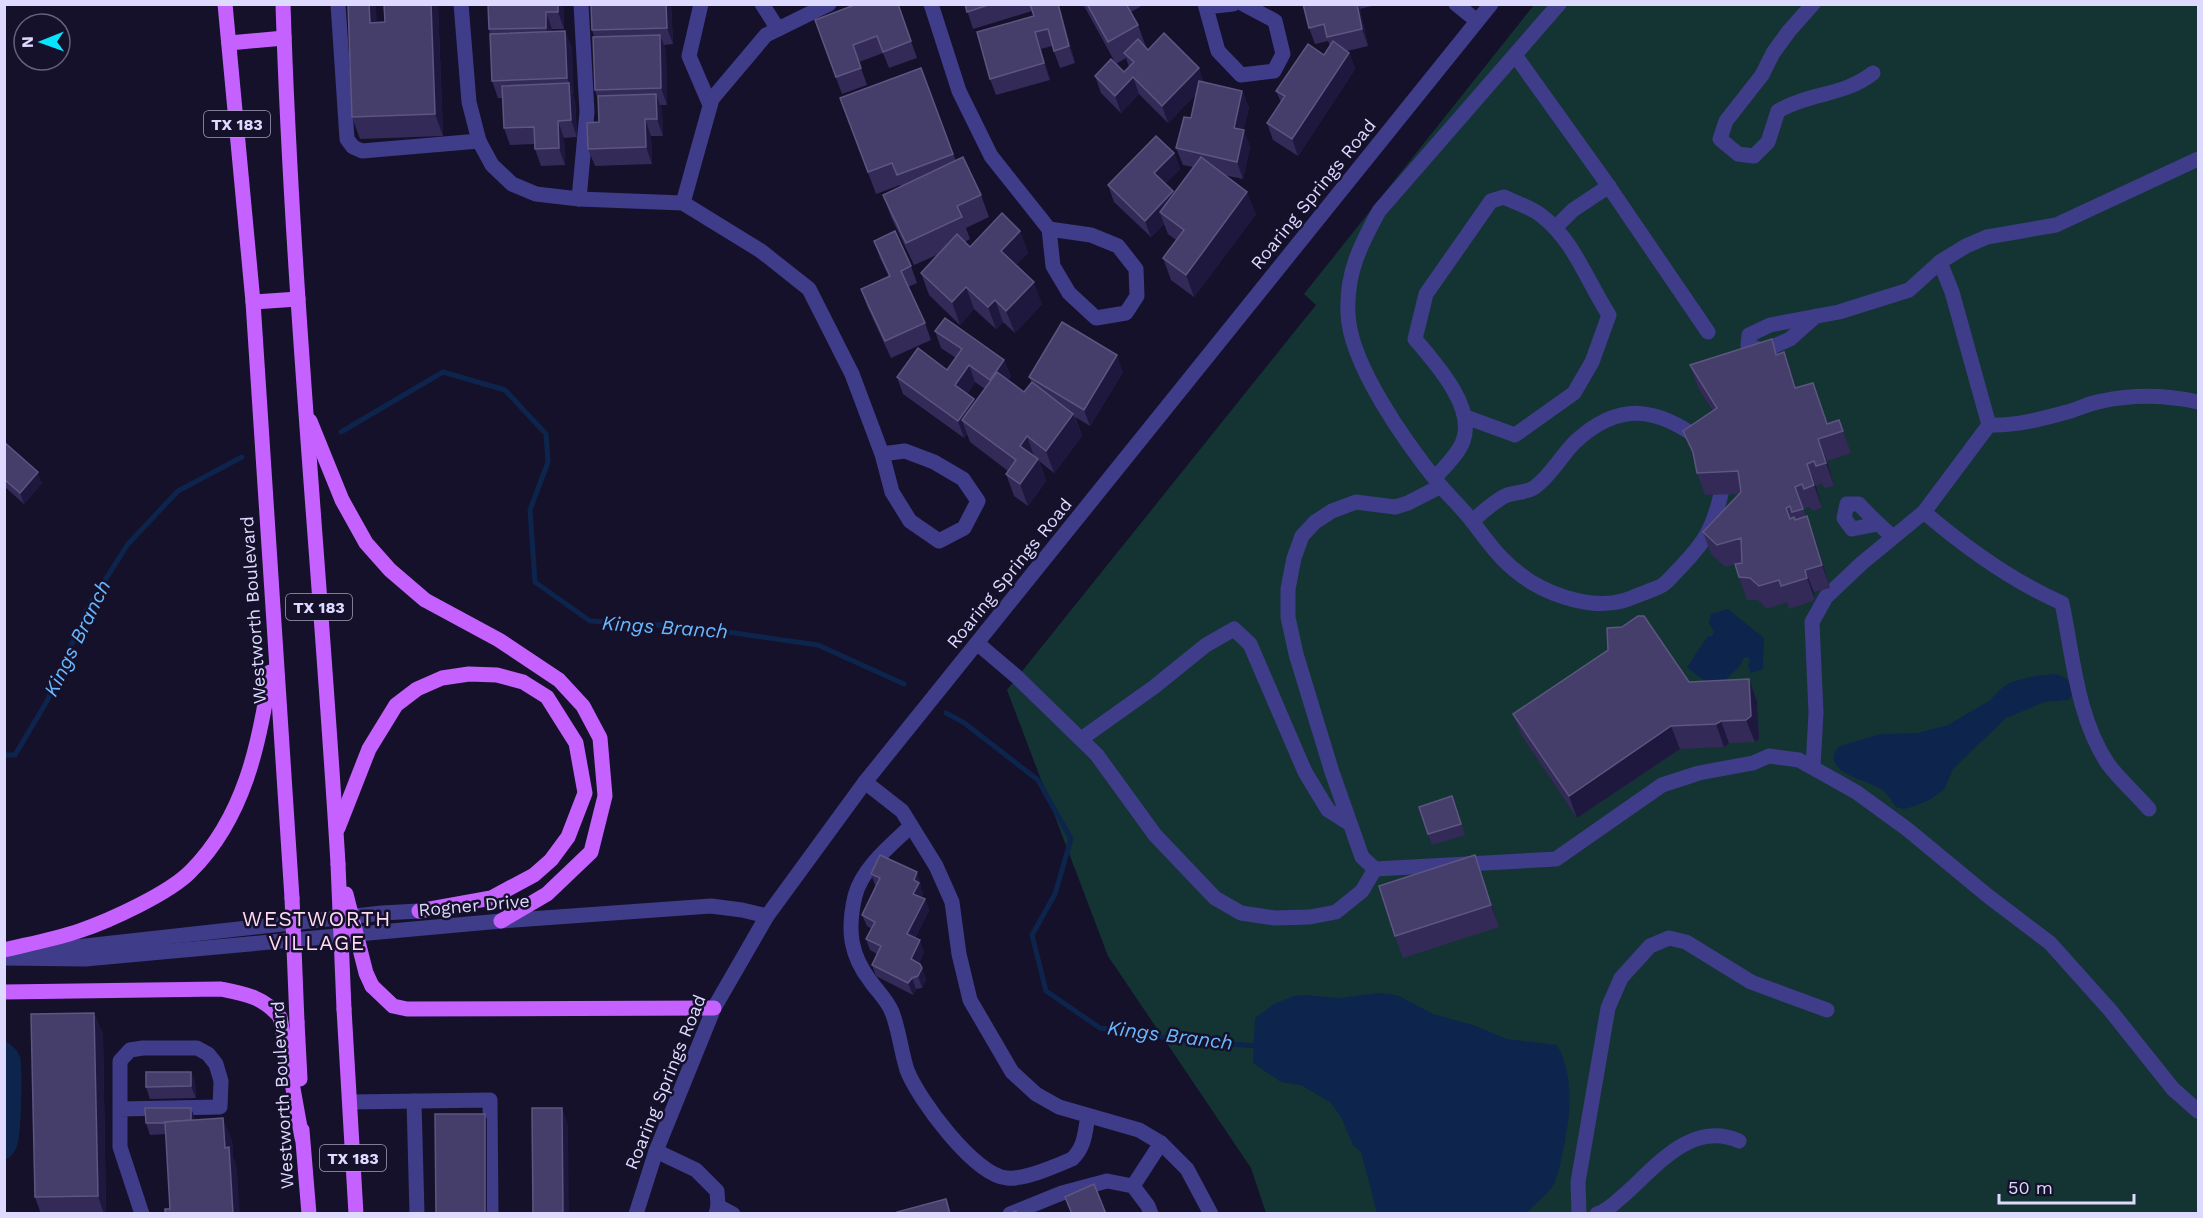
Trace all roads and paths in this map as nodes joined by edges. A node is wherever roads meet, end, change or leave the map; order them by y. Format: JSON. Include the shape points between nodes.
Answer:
{"nodes":[{"id":1,"x":225,"y":4,"type":"edge"},
{"id":2,"x":283,"y":4,"type":"edge"},
{"id":3,"x":338,"y":4,"type":"edge"},
{"id":4,"x":461,"y":4,"type":"edge"},
{"id":5,"x":581,"y":4,"type":"edge"},
{"id":6,"x":701,"y":4,"type":"edge"},
{"id":7,"x":762,"y":4,"type":"edge"},
{"id":8,"x":829,"y":4,"type":"edge"},
{"id":9,"x":931,"y":4,"type":"edge"},
{"id":10,"x":1233,"y":4,"type":"edge"},
{"id":11,"x":1243,"y":4,"type":"edge"},
{"id":12,"x":1456,"y":4,"type":"edge"},
{"id":13,"x":1491,"y":4,"type":"edge"},
{"id":14,"x":1559,"y":4,"type":"edge"},
{"id":15,"x":1813,"y":4,"type":"edge"},
{"id":16,"x":1205,"y":6,"type":"edge"},
{"id":17,"x":1477,"y":21,"type":"junction"},
{"id":18,"x":778,"y":29,"type":"junction"},
{"id":19,"x":284,"y":38,"type":"junction"},
{"id":20,"x":230,"y":43,"type":"junction"},
{"id":21,"x":1515,"y":55,"type":"junction"},
{"id":22,"x":1873,"y":73,"type":"dead end"},
{"id":23,"x":710,"y":105,"type":"junction"},
{"id":24,"x":479,"y":141,"type":"junction"},
{"id":25,"x":2199,"y":159,"type":"edge"},
{"id":26,"x":1609,"y":186,"type":"junction"},
{"id":27,"x":579,"y":199,"type":"junction"},
{"id":28,"x":683,"y":203,"type":"junction"},
{"id":29,"x":1555,"y":228,"type":"junction"},
{"id":30,"x":1049,"y":229,"type":"junction"},
{"id":31,"x":1940,"y":262,"type":"junction"},
{"id":32,"x":298,"y":299,"type":"junction"},
{"id":33,"x":253,"y":302,"type":"junction"},
{"id":34,"x":1816,"y":316,"type":"dead end"},
{"id":35,"x":1708,"y":332,"type":"dead end"},
{"id":36,"x":2199,"y":402,"type":"edge"},
{"id":37,"x":304,"y":407,"type":"junction"},
{"id":38,"x":1466,"y":417,"type":"junction"},
{"id":39,"x":1989,"y":425,"type":"junction"},
{"id":40,"x":1705,"y":442,"type":"edge"},
{"id":41,"x":882,"y":454,"type":"junction"},
{"id":42,"x":1438,"y":482,"type":"junction"},
{"id":43,"x":1721,"y":494,"type":"dead end"},
{"id":44,"x":1924,"y":512,"type":"junction"},
{"id":45,"x":1472,"y":521,"type":"junction"},
{"id":46,"x":1878,"y":524,"type":"dead end"},
{"id":47,"x":1893,"y":537,"type":"junction"},
{"id":48,"x":274,"y":639,"type":"junction"},
{"id":49,"x":977,"y":643,"type":"junction"},
{"id":50,"x":1081,"y":739,"type":"junction"},
{"id":51,"x":1813,"y":767,"type":"junction"},
{"id":52,"x":865,"y":782,"type":"junction"},
{"id":53,"x":2149,"y":809,"type":"dead end"},
{"id":54,"x":1350,"y":824,"type":"junction"},
{"id":55,"x":911,"y":826,"type":"junction"},
{"id":56,"x":336,"y":834,"type":"junction"},
{"id":57,"x":338,"y":864,"type":"junction"},
{"id":58,"x":1376,"y":869,"type":"junction"},
{"id":59,"x":419,"y":911,"type":"joint"},
{"id":60,"x":767,"y":916,"type":"junction"},
{"id":61,"x":501,"y":921,"type":"junction"},
{"id":62,"x":4,"y":954,"type":"edge"},
{"id":63,"x":4,"y":992,"type":"edge"},
{"id":64,"x":714,"y":1008,"type":"junction"},
{"id":65,"x":1827,"y":1010,"type":"dead end"},
{"id":66,"x":414,"y":1101,"type":"junction"},
{"id":67,"x":350,"y":1102,"type":"junction"},
{"id":68,"x":120,"y":1109,"type":"junction"},
{"id":69,"x":2199,"y":1112,"type":"edge"},
{"id":70,"x":1088,"y":1116,"type":"junction"},
{"id":71,"x":302,"y":1138,"type":"junction"},
{"id":72,"x":1739,"y":1141,"type":"dead end"},
{"id":73,"x":1161,"y":1143,"type":"junction"},
{"id":74,"x":656,"y":1151,"type":"junction"},
{"id":75,"x":1133,"y":1186,"type":"junction"},
{"id":76,"x":717,"y":1210,"type":"edge"},
{"id":77,"x":142,"y":1214,"type":"edge"},
{"id":78,"x":309,"y":1214,"type":"edge"},
{"id":79,"x":356,"y":1214,"type":"edge"},
{"id":80,"x":417,"y":1214,"type":"edge"},
{"id":81,"x":491,"y":1214,"type":"edge"},
{"id":82,"x":636,"y":1214,"type":"edge"},
{"id":83,"x":733,"y":1214,"type":"edge"},
{"id":84,"x":1010,"y":1214,"type":"edge"},
{"id":85,"x":1151,"y":1214,"type":"edge"},
{"id":86,"x":1211,"y":1214,"type":"edge"},
{"id":87,"x":1579,"y":1214,"type":"edge"},
{"id":88,"x":1596,"y":1214,"type":"edge"}],
"edges":[{"from":1,"to":20,"type":"main road","name":"Westworth Boulevard","number":"TX 183"},
{"from":2,"to":19,"type":"main road","number":"TX 183"},
{"from":3,"to":24,"type":"street","via":[[347,139],[353,147],[362,151]]},
{"from":4,"to":24,"type":"street","via":[[469,102]]},
{"from":5,"to":27,"type":"street","via":[[587,112]]},
{"from":6,"to":23,"type":"street","via":[[689,56]]},
{"from":7,"to":18,"type":"street"},
{"from":8,"to":18,"type":"street"},
{"from":9,"to":30,"type":"street","via":[[959,91],[991,156]]},
{"from":10,"to":16,"type":"street"},
{"from":11,"to":16,"type":"street","via":[[1275,21],[1283,54],[1274,71],[1241,75],[1218,51]]},
{"from":12,"to":17,"type":"street"},
{"from":13,"to":17,"type":"street","name":"Roaring Springs Road"},
{"from":14,"to":21,"type":"street"},
{"from":15,"to":22,"type":"street","via":[[1789,31],[1762,75],[1726,121],[1720,139],[1738,154],[1754,156],[1768,142],[1778,111],[1794,102],[1848,89]]},
{"from":17,"to":49,"type":"street","name":"Roaring Springs Road"},
{"from":18,"to":23,"type":"street","via":[[766,36],[711,99]]},
{"from":19,"to":20,"type":"main road"},
{"from":19,"to":32,"type":"main road","number":"TX 183"},
{"from":20,"to":33,"type":"main road","name":"Westworth Boulevard","number":"TX 183"},
{"from":21,"to":26,"type":"street"},
{"from":21,"to":42,"type":"street","via":[[1379,211],[1358,249],[1350,280],[1348,315],[1355,346],[1372,384]]},
{"from":23,"to":28,"type":"street"},
{"from":24,"to":27,"type":"street","via":[[492,165],[512,184],[537,194]]},
{"from":25,"to":31,"type":"street","via":[[2056,225],[1987,237]]},
{"from":26,"to":29,"type":"street","via":[[1573,210]]},
{"from":26,"to":35,"type":"street"},
{"from":27,"to":28,"type":"street"},
{"from":28,"to":41,"type":"street","via":[[761,251],[808,289],[852,374]]},
{"from":29,"to":38,"type":"street","via":[[1572,249],[1609,315],[1592,362],[1574,393],[1515,435]]},
{"from":29,"to":38,"type":"street","via":[[1540,214],[1504,197],[1491,201],[1425,294],[1415,339],[1450,384]]},
{"from":30,"to":30,"type":"street","via":[[1053,266],[1070,293],[1096,318],[1126,313],[1137,296],[1136,269],[1118,246],[1091,235]]},
{"from":31,"to":34,"type":"street","via":[[1909,290]]},
{"from":31,"to":39,"type":"street"},
{"from":32,"to":33,"type":"main road"},
{"from":32,"to":37,"type":"main road","number":"TX 183"},
{"from":33,"to":48,"type":"main road","name":"Westworth Boulevard","number":"TX 183"},
{"from":36,"to":39,"type":"street","via":[[2169,396],[2136,396],[2006,425]]},
{"from":37,"to":56,"type":"main road","number":"TX 183"},
{"from":37,"to":61,"type":"main road","via":[[342,500],[366,543],[390,570],[425,600],[499,640],[559,680],[583,706],[600,738],[605,796],[591,852],[547,894]]},
{"from":38,"to":42,"type":"street","via":[[1464,441]]},
{"from":39,"to":44,"type":"street"},
{"from":40,"to":45,"type":"street","via":[[1665,417],[1644,413],[1618,415],[1575,442],[1534,488],[1504,496]]},
{"from":41,"to":41,"type":"street","via":[[892,492],[910,521],[939,541],[964,528],[978,501],[963,479],[904,451]]},
{"from":42,"to":45,"type":"street"},
{"from":42,"to":54,"type":"street","via":[[1408,503],[1395,507],[1356,502],[1332,511],[1302,536],[1294,558],[1288,617],[1299,665]]},
{"from":43,"to":45,"type":"street","via":[[1705,540],[1690,557],[1663,585],[1621,602],[1597,603],[1561,596],[1533,583],[1503,561]]},
{"from":44,"to":47,"type":"street"},
{"from":44,"to":53,"type":"street","via":[[2005,573],[2062,603],[2082,700],[2096,743],[2109,766]]},
{"from":46,"to":47,"type":"street"},
{"from":47,"to":51,"type":"street","via":[[1826,597],[1812,622],[1816,713]]},
{"from":48,"to":62,"type":"main road","via":[[263,723],[246,781],[227,824],[191,871],[147,901],[80,931]]},
{"from":48,"to":71,"type":"main road","name":"Westworth Boulevard","number":"TX 183","bridge":true,"via":[[292,898]]},
{"from":49,"to":50,"type":"street"},
{"from":49,"to":52,"type":"street","name":"Roaring Springs Road"},
{"from":50,"to":54,"type":"street","via":[[1206,645],[1234,629],[1250,645],[1305,772],[1328,810]]},
{"from":50,"to":58,"type":"street","via":[[1182,865],[1215,898],[1241,912],[1275,918],[1336,912],[1362,891]]},
{"from":51,"to":58,"type":"street","via":[[1799,760],[1769,756],[1662,784],[1556,859]]},
{"from":51,"to":69,"type":"street","via":[[1907,829],[2050,943],[2173,1089]]},
{"from":52,"to":55,"type":"street","via":[[902,811]]},
{"from":52,"to":60,"type":"street","name":"Roaring Springs Road"},
{"from":54,"to":58,"type":"street","via":[[1362,857]]},
{"from":55,"to":70,"type":"street","via":[[936,866],[952,902],[970,1000],[989,1035],[1012,1072],[1036,1094],[1059,1107]]},
{"from":55,"to":70,"type":"street","via":[[873,862],[855,894],[852,946],[858,963],[886,1000],[908,1072],[934,1117],[954,1140],[998,1177],[1018,1178],[1072,1159],[1083,1143]]},
{"from":56,"to":57,"type":"main road","number":"TX 183"},
{"from":56,"to":59,"type":"main road","via":[[369,749],[396,705],[417,689],[442,678],[497,675],[523,682],[547,697],[576,743],[585,793],[568,837],[534,875],[491,898]]},
{"from":57,"to":64,"type":"main road","bridge":true,"via":[[366,973],[372,986],[393,1005],[407,1009]]},
{"from":57,"to":67,"type":"main road","number":"TX 183","bridge":true},
{"from":59,"to":62,"type":"street","name":"Rogner Drive"},
{"from":60,"to":61,"type":"street","name":"Rogner Drive","via":[[711,906]]},
{"from":60,"to":64,"type":"street","name":"Roaring Springs Road"},
{"from":61,"to":62,"type":"street","name":"Rogner Drive","via":[[85,959]]},
{"from":63,"to":71,"type":"main road","via":[[221,989],[248,994],[269,1004],[280,1017]]},
{"from":64,"to":74,"type":"street","name":"Roaring Springs Road"},
{"from":65,"to":87,"type":"street","via":[[1751,982],[1686,942],[1669,938],[1650,946],[1621,978],[1608,1008],[1578,1182]]},
{"from":66,"to":67,"type":"street"},
{"from":66,"to":80,"type":"street"},
{"from":66,"to":81,"type":"street","via":[[490,1100]]},
{"from":67,"to":79,"type":"main road","number":"TX 183"},
{"from":68,"to":68,"type":"street","via":[[120,1061],[130,1050],[197,1048],[216,1064],[221,1081],[220,1107]]},
{"from":68,"to":77,"type":"street","via":[[120,1147]]},
{"from":70,"to":73,"type":"street","via":[[1139,1130]]},
{"from":71,"to":78,"type":"main road","name":"Westworth Boulevard","number":"TX 183"},
{"from":72,"to":88,"type":"street","via":[[1724,1134],[1686,1143]]},
{"from":73,"to":75,"type":"street"},
{"from":73,"to":86,"type":"street","via":[[1186,1169]]},
{"from":74,"to":76,"type":"street","via":[[696,1170],[717,1191]]},
{"from":74,"to":82,"type":"street","name":"Roaring Springs Road"},
{"from":75,"to":84,"type":"street","via":[[1107,1181],[1062,1193]]},
{"from":75,"to":85,"type":"street"},
{"from":76,"to":83,"type":"street"}]}
